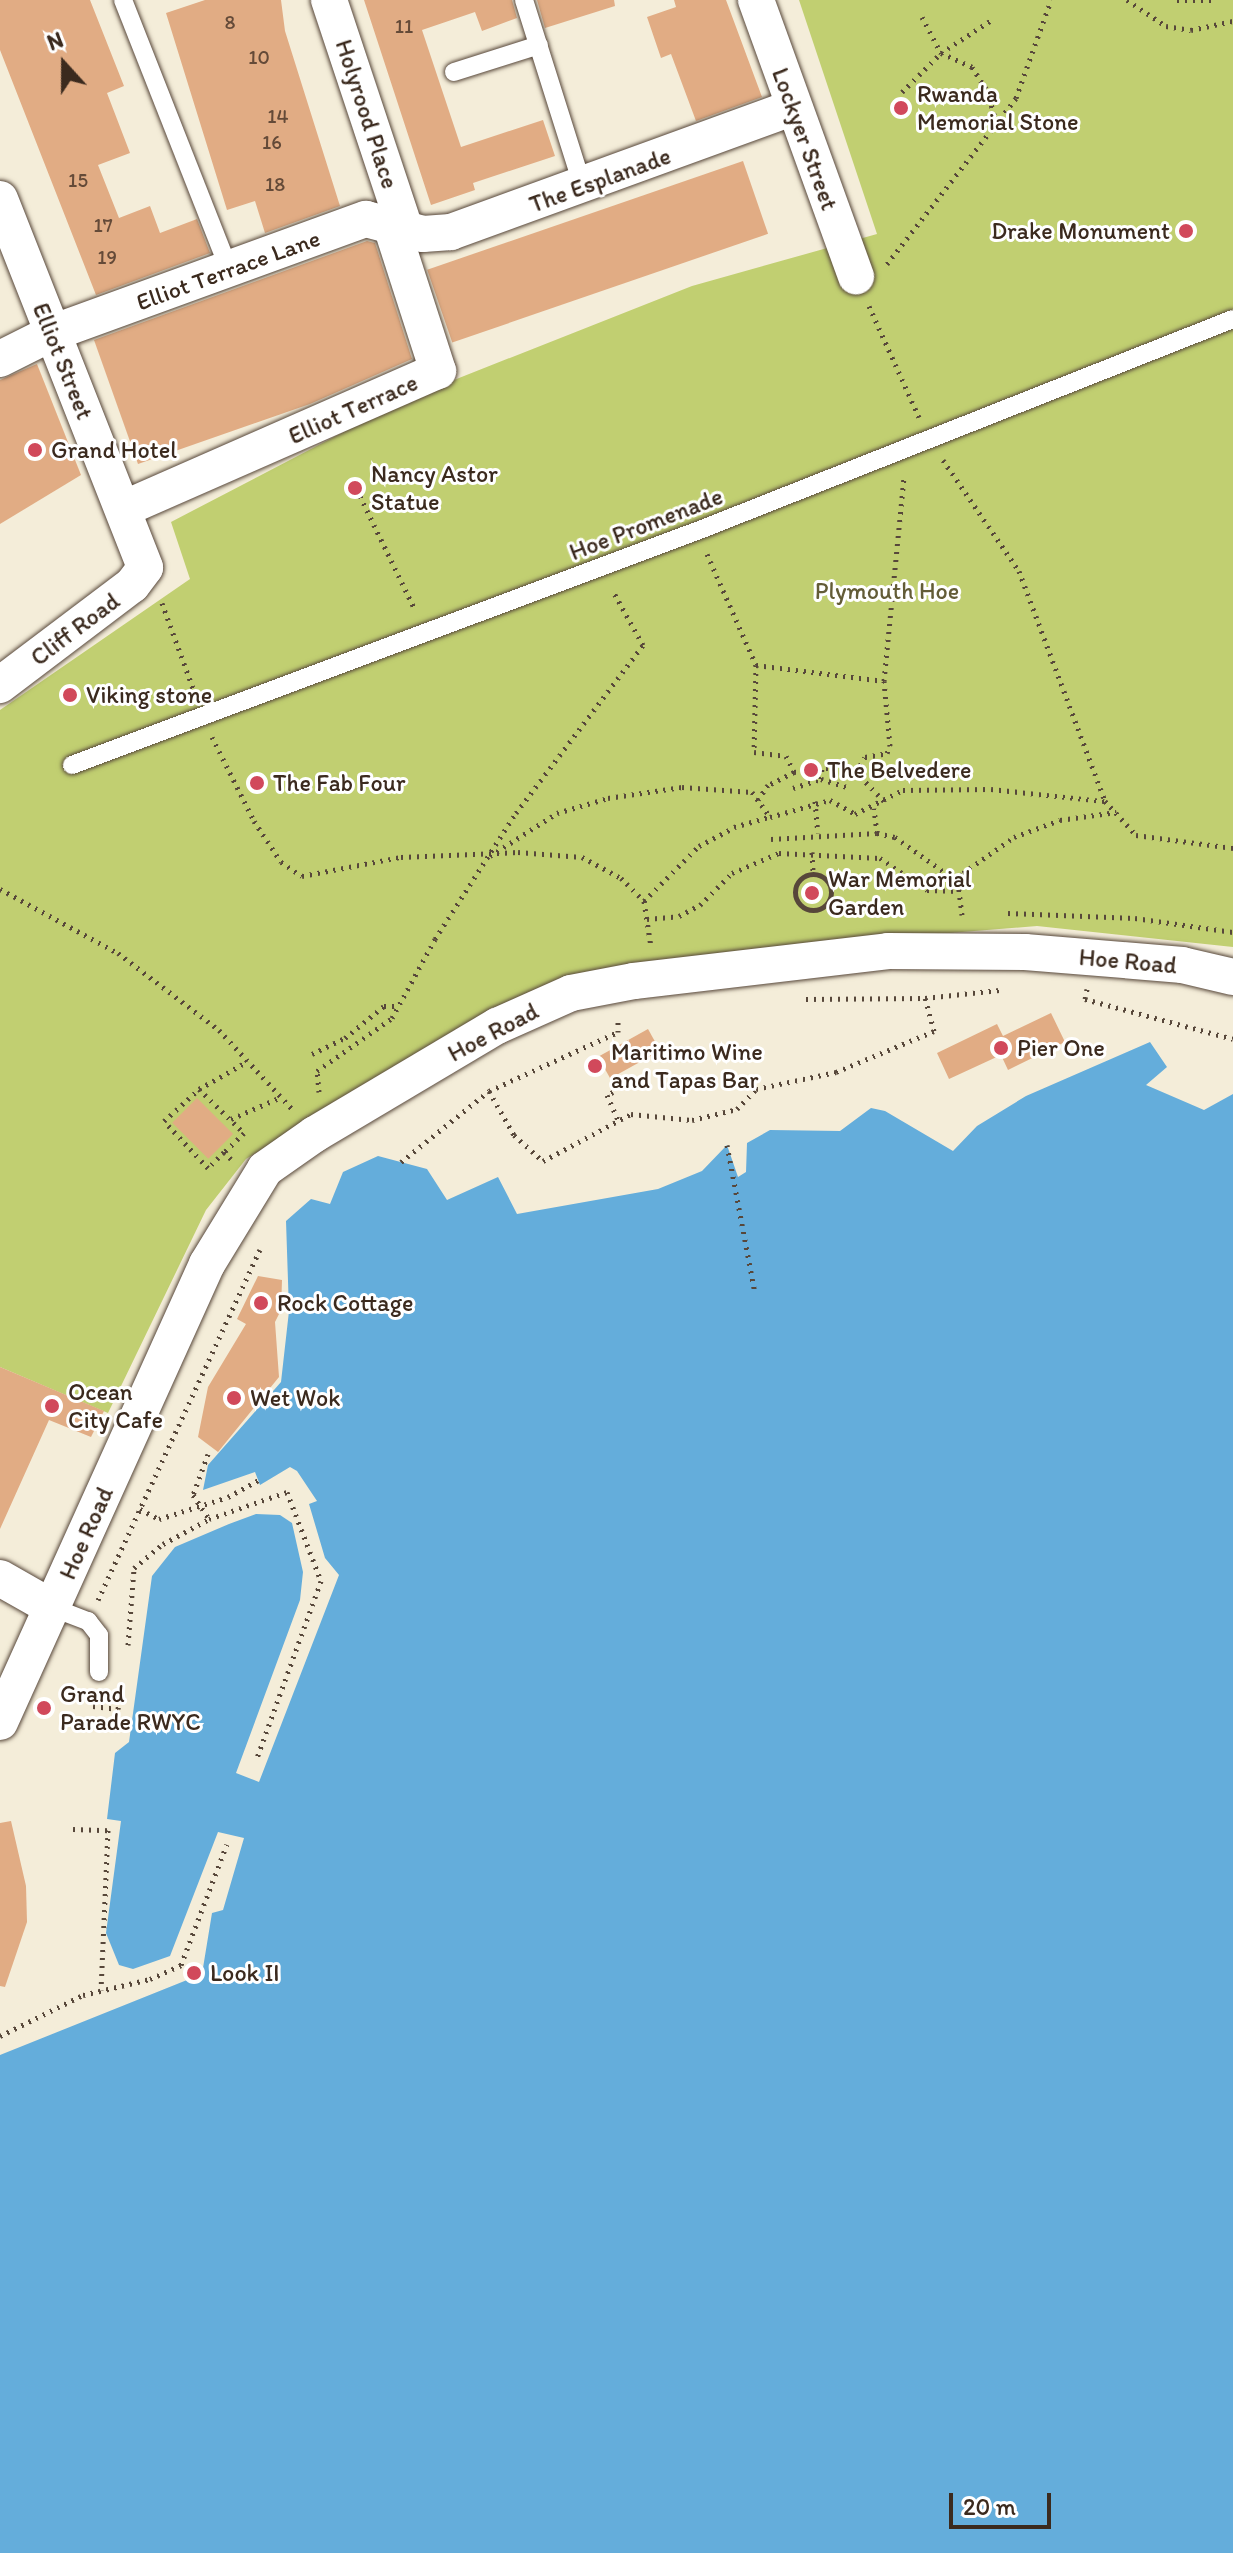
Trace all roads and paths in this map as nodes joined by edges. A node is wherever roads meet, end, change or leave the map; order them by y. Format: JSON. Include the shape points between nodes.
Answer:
{"nodes":[{"id":1,"x":123,"y":0,"type":"edge"},
{"id":2,"x":329,"y":0,"type":"edge"},
{"id":3,"x":524,"y":0,"type":"edge"},
{"id":4,"x":756,"y":0,"type":"edge"},
{"id":5,"x":1051,"y":0,"type":"edge"},
{"id":6,"x":1127,"y":0,"type":"edge"},
{"id":7,"x":1177,"y":0,"type":"edge"},
{"id":8,"x":1216,"y":0,"type":"edge"},
{"id":9,"x":922,"y":17,"type":"dead end"},
{"id":10,"x":993,"y":19,"type":"dead end"},
{"id":11,"x":1233,"y":21,"type":"edge"},
{"id":12,"x":539,"y":45,"type":"junction"},
{"id":13,"x":941,"y":53,"type":"junction"},
{"id":14,"x":454,"y":72,"type":"dead end"},
{"id":15,"x":902,"y":92,"type":"dead end"},
{"id":16,"x":792,"y":108,"type":"junction"},
{"id":17,"x":996,"y":123,"type":"junction"},
{"id":18,"x":583,"y":187,"type":"junction"},
{"id":19,"x":0,"y":199,"type":"edge"},
{"id":20,"x":397,"y":225,"type":"junction"},
{"id":21,"x":230,"y":271,"type":"junction"},
{"id":22,"x":856,"y":276,"type":"junction"},
{"id":23,"x":1233,"y":319,"type":"edge"},
{"id":24,"x":52,"y":333,"type":"junction"},
{"id":25,"x":0,"y":359,"type":"edge"},
{"id":26,"x":929,"y":439,"type":"junction"},
{"id":27,"x":907,"y":449,"type":"junction"},
{"id":28,"x":360,"y":496,"type":"dead end"},
{"id":29,"x":123,"y":509,"type":"junction"},
{"id":30,"x":697,"y":531,"type":"junction"},
{"id":31,"x":600,"y":567,"type":"junction"},
{"id":32,"x":139,"y":576,"type":"junction"},
{"id":33,"x":426,"y":633,"type":"junction"},
{"id":34,"x":756,"y":665,"type":"junction"},
{"id":35,"x":884,"y":681,"type":"junction"},
{"id":36,"x":0,"y":685,"type":"edge"},
{"id":37,"x":203,"y":718,"type":"junction"},
{"id":38,"x":72,"y":765,"type":"dead end"},
{"id":39,"x":822,"y":768,"type":"junction"},
{"id":40,"x":794,"y":772,"type":"junction"},
{"id":41,"x":856,"y":772,"type":"junction"},
{"id":42,"x":821,"y":779,"type":"junction"},
{"id":43,"x":793,"y":788,"type":"dead end"},
{"id":44,"x":851,"y":788,"type":"dead end"},
{"id":45,"x":758,"y":800,"type":"junction"},
{"id":46,"x":815,"y":801,"type":"junction"},
{"id":47,"x":884,"y":801,"type":"junction"},
{"id":48,"x":1105,"y":801,"type":"junction"},
{"id":49,"x":874,"y":808,"type":"junction"},
{"id":50,"x":1116,"y":812,"type":"junction"},
{"id":51,"x":770,"y":817,"type":"junction"},
{"id":52,"x":818,"y":833,"type":"junction"},
{"id":53,"x":877,"y":833,"type":"junction"},
{"id":54,"x":771,"y":839,"type":"dead end"},
{"id":55,"x":1233,"y":848,"type":"edge"},
{"id":56,"x":812,"y":852,"type":"junction"},
{"id":57,"x":488,"y":857,"type":"junction"},
{"id":58,"x":813,"y":873,"type":"junction"},
{"id":59,"x":958,"y":882,"type":"junction"},
{"id":60,"x":0,"y":889,"type":"edge"},
{"id":61,"x":959,"y":891,"type":"junction"},
{"id":62,"x":644,"y":901,"type":"junction"},
{"id":63,"x":962,"y":915,"type":"dead end"},
{"id":64,"x":647,"y":919,"type":"junction"},
{"id":65,"x":653,"y":960,"type":"dead end"},
{"id":66,"x":1233,"y":977,"type":"edge"},
{"id":67,"x":1079,"y":981,"type":"dead end"},
{"id":68,"x":1101,"y":985,"type":"dead end"},
{"id":69,"x":1002,"y":990,"type":"dead end"},
{"id":70,"x":925,"y":998,"type":"junction"},
{"id":71,"x":802,"y":999,"type":"dead end"},
{"id":72,"x":1085,"y":999,"type":"dead end"},
{"id":73,"x":399,"y":1006,"type":"junction"},
{"id":74,"x":631,"y":1012,"type":"dead end"},
{"id":75,"x":618,"y":1016,"type":"junction"},
{"id":76,"x":604,"y":1020,"type":"dead end"},
{"id":77,"x":1233,"y":1039,"type":"edge"},
{"id":78,"x":312,"y":1054,"type":"dead end"},
{"id":79,"x":248,"y":1061,"type":"junction"},
{"id":80,"x":199,"y":1089,"type":"junction"},
{"id":81,"x":489,"y":1091,"type":"junction"},
{"id":82,"x":613,"y":1092,"type":"dead end"},
{"id":83,"x":281,"y":1097,"type":"junction"},
{"id":84,"x":231,"y":1119,"type":"junction"},
{"id":85,"x":619,"y":1122,"type":"junction"},
{"id":86,"x":315,"y":1134,"type":"junction"},
{"id":87,"x":727,"y":1145,"type":"dead end"},
{"id":88,"x":224,"y":1152,"type":"junction"},
{"id":89,"x":401,"y":1162,"type":"dead end"},
{"id":90,"x":255,"y":1182,"type":"junction"},
{"id":91,"x":267,"y":1235,"type":"dead end"},
{"id":92,"x":755,"y":1293,"type":"dead end"},
{"id":93,"x":208,"y":1454,"type":"dead end"},
{"id":94,"x":259,"y":1480,"type":"dead end"},
{"id":95,"x":199,"y":1503,"type":"junction"},
{"id":96,"x":140,"y":1509,"type":"junction"},
{"id":97,"x":209,"y":1519,"type":"junction"},
{"id":98,"x":0,"y":1578,"type":"edge"},
{"id":99,"x":51,"y":1607,"type":"junction"},
{"id":100,"x":88,"y":1621,"type":"junction"},
{"id":101,"x":126,"y":1654,"type":"dead end"},
{"id":102,"x":99,"y":1672,"type":"dead end"},
{"id":103,"x":122,"y":1681,"type":"dead end"},
{"id":104,"x":93,"y":1706,"type":"dead end"},
{"id":105,"x":0,"y":1722,"type":"edge"},
{"id":106,"x":256,"y":1761,"type":"dead end"},
{"id":107,"x":73,"y":1829,"type":"dead end"},
{"id":108,"x":227,"y":1844,"type":"dead end"},
{"id":109,"x":101,"y":1990,"type":"junction"},
{"id":110,"x":0,"y":2036,"type":"edge"}],
"edges":[{"from":1,"to":21,"type":"lane"},
{"from":2,"to":20,"type":"street","name":"Holyrood Place"},
{"from":3,"to":12,"type":"lane"},
{"from":4,"to":16,"type":"street","name":"Lockyer Street"},
{"from":5,"to":17,"type":"path","via":[[1033,61],[1016,98]]},
{"from":6,"to":11,"type":"path","via":[[1166,26],[1191,30]]},
{"from":7,"to":8,"type":"path"},
{"from":9,"to":13,"type":"path"},
{"from":10,"to":13,"type":"path"},
{"from":12,"to":14,"type":"lane"},
{"from":12,"to":18,"type":"lane"},
{"from":13,"to":15,"type":"path"},
{"from":13,"to":17,"type":"path","via":[[972,67],[987,90]]},
{"from":16,"to":18,"type":"street","name":"The Esplanade"},
{"from":16,"to":22,"type":"street","name":"Lockyer Street"},
{"from":17,"to":22,"type":"path","via":[[887,265]]},
{"from":18,"to":20,"type":"street","name":"The Esplanade","via":[[451,232],[423,234]]},
{"from":19,"to":24,"type":"street","name":"Elliot Street"},
{"from":20,"to":21,"type":"street","name":"Elliot Terrace Lane","via":[[366,219]]},
{"from":20,"to":29,"type":"street","name":"Elliot Terrace","via":[[438,371]]},
{"from":21,"to":24,"type":"street","name":"Elliot Terrace Lane"},
{"from":22,"to":26,"type":"path"},
{"from":23,"to":26,"type":"lane","name":"Hoe Promenade"},
{"from":24,"to":25,"type":"street","name":"Elliot Terrace Lane"},
{"from":24,"to":29,"type":"street","name":"Elliot Street"},
{"from":26,"to":27,"type":"lane","name":"Hoe Promenade"},
{"from":26,"to":48,"type":"path","via":[[1019,571]]},
{"from":27,"to":30,"type":"lane","name":"Hoe Promenade"},
{"from":27,"to":35,"type":"path"},
{"from":28,"to":33,"type":"path"},
{"from":29,"to":32,"type":"street","name":"Elliot Street"},
{"from":30,"to":31,"type":"lane","name":"Hoe Promenade"},
{"from":30,"to":34,"type":"path"},
{"from":31,"to":33,"type":"lane","name":"Hoe Promenade"},
{"from":31,"to":57,"type":"path","via":[[643,645]]},
{"from":32,"to":36,"type":"street","name":"Cliff Road"},
{"from":32,"to":37,"type":"path","via":[[161,599]]},
{"from":33,"to":37,"type":"lane","name":"Hoe Promenade"},
{"from":34,"to":35,"type":"path"},
{"from":34,"to":40,"type":"path","via":[[754,752],[786,756]]},
{"from":35,"to":41,"type":"path","via":[[890,746],[887,753],[865,757]]},
{"from":37,"to":38,"type":"lane","name":"Hoe Promenade"},
{"from":37,"to":57,"type":"path","via":[[254,821],[281,862],[302,876],[401,857]]},
{"from":39,"to":40,"type":"path"},
{"from":39,"to":41,"type":"path"},
{"from":39,"to":42,"type":"path"},
{"from":40,"to":45,"type":"path","via":[[768,785]]},
{"from":41,"to":47,"type":"path"},
{"from":42,"to":43,"type":"path"},
{"from":42,"to":44,"type":"path"},
{"from":45,"to":51,"type":"path"},
{"from":45,"to":57,"type":"path","via":[[752,792],[712,785],[608,798],[557,813]]},
{"from":46,"to":49,"type":"path","via":[[830,800],[855,814]]},
{"from":46,"to":51,"type":"path"},
{"from":46,"to":52,"type":"path"},
{"from":47,"to":48,"type":"path","via":[[903,790],[991,789]]},
{"from":47,"to":49,"type":"path"},
{"from":48,"to":50,"type":"path"},
{"from":49,"to":53,"type":"path"},
{"from":50,"to":55,"type":"path","via":[[1136,835]]},
{"from":50,"to":59,"type":"path","via":[[1060,820],[1014,837]]},
{"from":51,"to":62,"type":"path","via":[[734,827],[699,846]]},
{"from":52,"to":53,"type":"path"},
{"from":52,"to":54,"type":"path"},
{"from":53,"to":59,"type":"path","via":[[895,837]]},
{"from":56,"to":58,"type":"path"},
{"from":56,"to":61,"type":"path","via":[[880,858],[927,890]]},
{"from":56,"to":64,"type":"path","via":[[759,860],[732,873],[700,905],[679,916]]},
{"from":57,"to":62,"type":"path","via":[[518,852],[582,857],[621,878]]},
{"from":57,"to":73,"type":"path"},
{"from":58,"to":58,"type":"path","via":[[795,887],[799,904],[809,910],[826,904],[831,893],[824,877]]},
{"from":59,"to":61,"type":"path"},
{"from":60,"to":79,"type":"path","via":[[118,953],[219,1030]]},
{"from":61,"to":63,"type":"path"},
{"from":62,"to":64,"type":"path"},
{"from":64,"to":65,"type":"path"},
{"from":66,"to":86,"type":"street","name":"Hoe Road","via":[[1182,965],[1025,952],[888,951],[634,981],[571,993],[497,1026]]},
{"from":67,"to":68,"type":"path"},
{"from":69,"to":70,"type":"path"},
{"from":70,"to":71,"type":"path"},
{"from":70,"to":85,"type":"path","via":[[934,1031],[836,1072],[756,1089],[737,1109],[692,1120],[649,1113]]},
{"from":72,"to":77,"type":"path"},
{"from":73,"to":78,"type":"path","via":[[384,1006],[345,1038]]},
{"from":73,"to":86,"type":"path","via":[[392,1018],[317,1071],[316,1084],[325,1104]]},
{"from":74,"to":75,"type":"path"},
{"from":75,"to":76,"type":"path"},
{"from":75,"to":81,"type":"path","via":[[618,1032]]},
{"from":79,"to":80,"type":"path"},
{"from":79,"to":83,"type":"path"},
{"from":80,"to":84,"type":"path"},
{"from":80,"to":88,"type":"path","via":[[164,1121],[208,1168]]},
{"from":81,"to":85,"type":"path","via":[[514,1135],[543,1161]]},
{"from":81,"to":89,"type":"path"},
{"from":82,"to":85,"type":"path","via":[[607,1095]]},
{"from":83,"to":84,"type":"path"},
{"from":83,"to":86,"type":"path"},
{"from":84,"to":88,"type":"path","via":[[244,1133]]},
{"from":86,"to":90,"type":"street","name":"Hoe Road"},
{"from":87,"to":92,"type":"path"},
{"from":88,"to":90,"type":"path"},
{"from":90,"to":99,"type":"street","name":"Hoe Road","via":[[188,1304]]},
{"from":91,"to":96,"type":"path"},
{"from":93,"to":95,"type":"path","via":[[193,1495]]},
{"from":94,"to":95,"type":"path","via":[[228,1497]]},
{"from":95,"to":96,"type":"path","via":[[159,1519]]},
{"from":95,"to":97,"type":"path"},
{"from":96,"to":100,"type":"path"},
{"from":97,"to":101,"type":"path","via":[[163,1544],[134,1568]]},
{"from":97,"to":106,"type":"path","via":[[287,1492],[321,1581]]},
{"from":98,"to":99,"type":"street"},
{"from":99,"to":100,"type":"lane"},
{"from":99,"to":105,"type":"street","name":"Hoe Road"},
{"from":100,"to":102,"type":"lane","via":[[99,1635]]},
{"from":103,"to":104,"type":"path","via":[[118,1709]]},
{"from":107,"to":109,"type":"path","via":[[108,1830]]},
{"from":108,"to":109,"type":"path","via":[[181,1965]]},
{"from":109,"to":110,"type":"path"}]}
